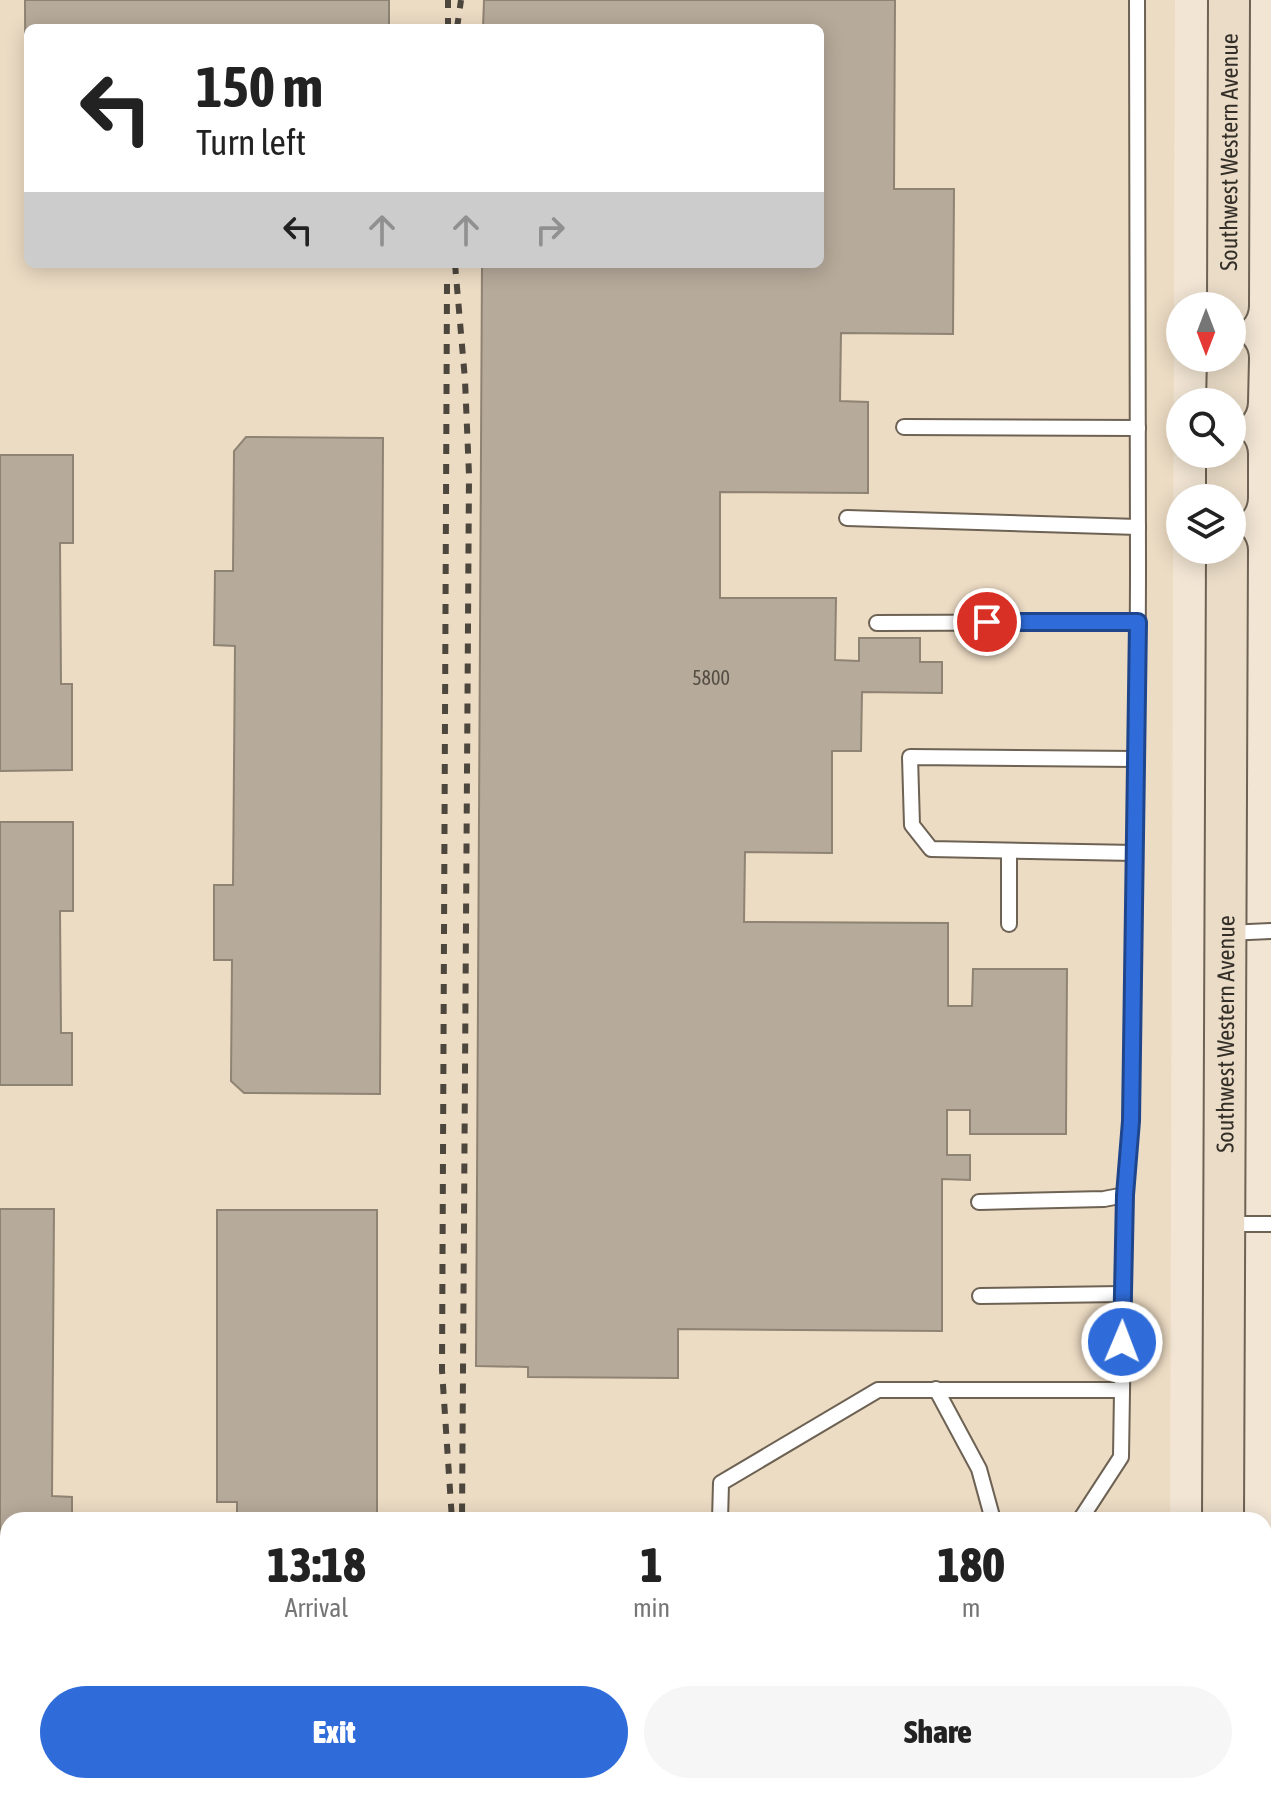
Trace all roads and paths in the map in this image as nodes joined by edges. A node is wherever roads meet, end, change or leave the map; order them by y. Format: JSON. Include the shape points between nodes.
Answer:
{"nodes":[{"id":1,"x":1137,"y":0,"type":"edge"},
{"id":2,"x":1229,"y":0,"type":"edge"},
{"id":3,"x":1228,"y":292,"type":"edge"},
{"id":4,"x":904,"y":427,"type":"dead end"},
{"id":5,"x":1138,"y":428,"type":"junction"},
{"id":6,"x":847,"y":518,"type":"dead end"},
{"id":7,"x":1138,"y":527,"type":"junction"},
{"id":8,"x":1227,"y":564,"type":"edge"},
{"id":9,"x":1138,"y":622,"type":"junction"},
{"id":10,"x":877,"y":623,"type":"dead end"},
{"id":11,"x":1136,"y":759,"type":"junction"},
{"id":12,"x":1009,"y":851,"type":"junction"},
{"id":13,"x":1135,"y":853,"type":"junction"},
{"id":14,"x":1009,"y":924,"type":"dead end"},
{"id":15,"x":1271,"y":931,"type":"edge"},
{"id":16,"x":1225,"y":933,"type":"junction"},
{"id":17,"x":1125,"y":1195,"type":"junction"},
{"id":18,"x":979,"y":1202,"type":"dead end"},
{"id":19,"x":1224,"y":1223,"type":"junction"},
{"id":20,"x":1271,"y":1224,"type":"edge"},
{"id":21,"x":1123,"y":1294,"type":"junction"},
{"id":22,"x":980,"y":1296,"type":"dead end"},
{"id":23,"x":936,"y":1389,"type":"junction"},
{"id":24,"x":1121,"y":1390,"type":"junction"},
{"id":25,"x":720,"y":1512,"type":"edge"},
{"id":26,"x":991,"y":1512,"type":"edge"},
{"id":27,"x":1085,"y":1512,"type":"edge"},
{"id":28,"x":1223,"y":1512,"type":"edge"}],
"edges":[{"from":1,"to":5,"type":"lane"},
{"from":2,"to":3,"type":"main road","name":"Southwest Western Avenue"},
{"from":4,"to":5,"type":"lane"},
{"from":5,"to":7,"type":"lane"},
{"from":6,"to":7,"type":"lane"},
{"from":7,"to":9,"type":"lane"},
{"from":8,"to":16,"type":"main road","name":"Southwest Western Avenue"},
{"from":9,"to":10,"type":"lane"},
{"from":9,"to":11,"type":"lane"},
{"from":11,"to":12,"type":"lane","via":[[910,757],[912,825],[931,849]]},
{"from":11,"to":13,"type":"lane"},
{"from":12,"to":13,"type":"lane"},
{"from":12,"to":14,"type":"lane"},
{"from":13,"to":17,"type":"lane"},
{"from":15,"to":16,"type":"lane"},
{"from":16,"to":19,"type":"main road","name":"Southwest Western Avenue"},
{"from":17,"to":18,"type":"lane"},
{"from":17,"to":21,"type":"lane"},
{"from":19,"to":20,"type":"lane"},
{"from":19,"to":28,"type":"main road","name":"Southwest Western Avenue"},
{"from":21,"to":22,"type":"lane"},
{"from":21,"to":24,"type":"lane"},
{"from":23,"to":24,"type":"lane"},
{"from":23,"to":25,"type":"lane","via":[[878,1390],[721,1483]]},
{"from":23,"to":26,"type":"lane","via":[[979,1469]]},
{"from":24,"to":27,"type":"lane","via":[[1121,1457]]}]}
